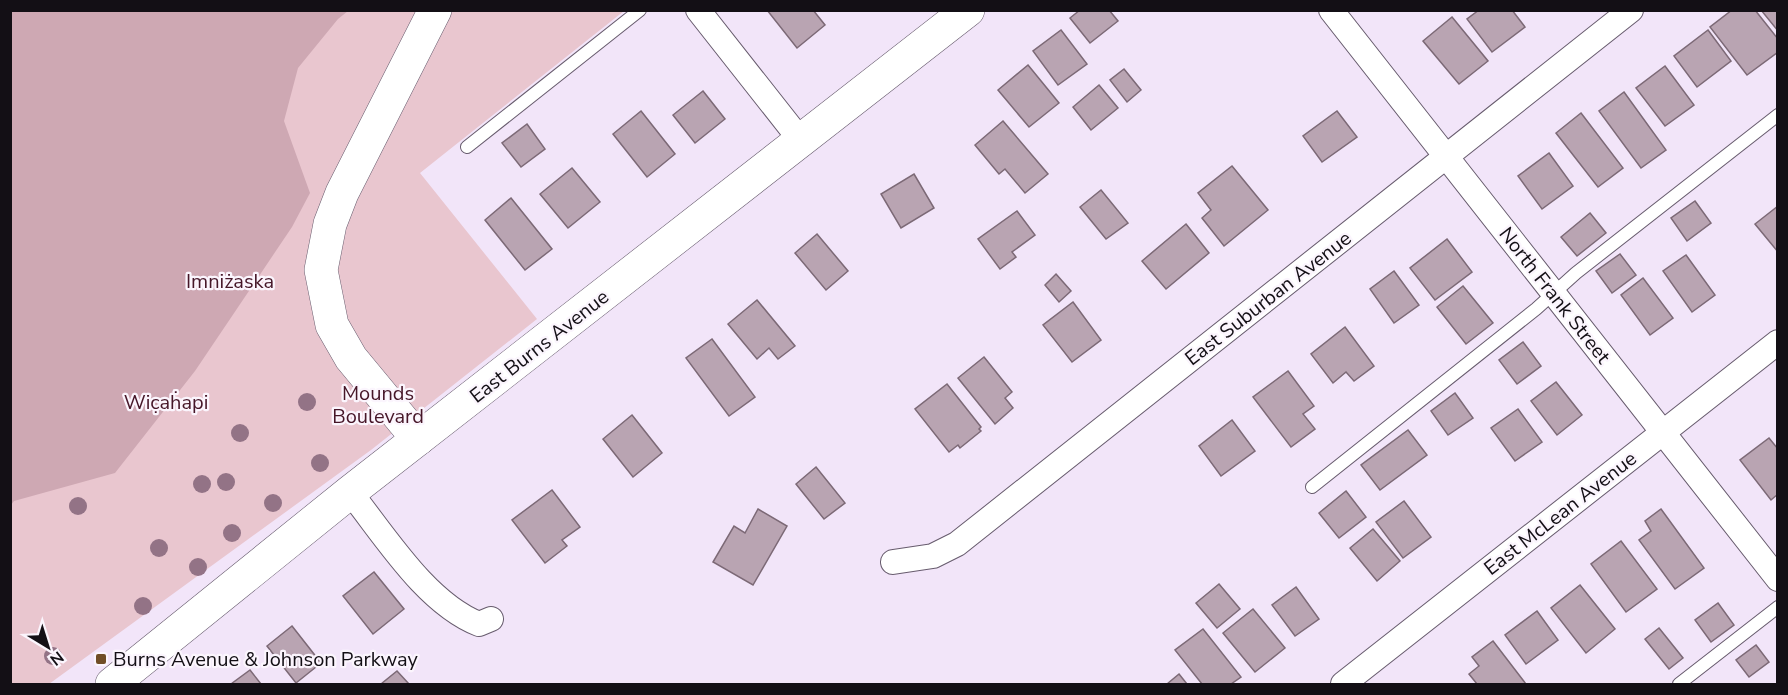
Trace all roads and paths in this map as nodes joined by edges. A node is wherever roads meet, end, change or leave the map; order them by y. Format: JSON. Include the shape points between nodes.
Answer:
{"nodes":[{"id":1,"x":435,"y":10,"type":"edge"},
{"id":2,"x":640,"y":10,"type":"edge"},
{"id":3,"x":698,"y":10,"type":"edge"},
{"id":4,"x":968,"y":10,"type":"edge"},
{"id":5,"x":1331,"y":10,"type":"edge"},
{"id":6,"x":1631,"y":10,"type":"edge"},
{"id":7,"x":1778,"y":115,"type":"edge"},
{"id":8,"x":802,"y":142,"type":"junction"},
{"id":9,"x":468,"y":147,"type":"dead end"},
{"id":10,"x":1446,"y":157,"type":"junction"},
{"id":11,"x":1553,"y":293,"type":"junction"},
{"id":12,"x":1778,"y":342,"type":"edge"},
{"id":13,"x":1662,"y":432,"type":"junction"},
{"id":14,"x":418,"y":439,"type":"junction"},
{"id":15,"x":1312,"y":487,"type":"dead end"},
{"id":16,"x":350,"y":492,"type":"junction"},
{"id":17,"x":893,"y":562,"type":"dead end"},
{"id":18,"x":1778,"y":579,"type":"edge"},
{"id":19,"x":1778,"y":607,"type":"edge"},
{"id":20,"x":491,"y":619,"type":"dead end"},
{"id":21,"x":112,"y":684,"type":"edge"},
{"id":22,"x":1343,"y":684,"type":"edge"},
{"id":23,"x":1679,"y":684,"type":"edge"}],
"edges":[{"from":1,"to":14,"type":"street","via":[[342,194],[330,224],[321,270],[332,325],[351,358]]},
{"from":2,"to":9,"type":"lane"},
{"from":3,"to":8,"type":"street"},
{"from":4,"to":8,"type":"street","name":"East Burns Avenue"},
{"from":5,"to":10,"type":"street","name":"North Frank Street"},
{"from":6,"to":10,"type":"street","name":"East Suburban Avenue"},
{"from":7,"to":11,"type":"lane"},
{"from":8,"to":14,"type":"street","name":"East Burns Avenue"},
{"from":10,"to":11,"type":"street","name":"North Frank Street"},
{"from":10,"to":17,"type":"street","name":"East Suburban Avenue","via":[[957,544],[933,556]]},
{"from":11,"to":13,"type":"street","name":"North Frank Street"},
{"from":11,"to":15,"type":"lane"},
{"from":12,"to":13,"type":"street","name":"East McLean Avenue"},
{"from":13,"to":18,"type":"street","name":"North Frank Street"},
{"from":13,"to":22,"type":"street","name":"East McLean Avenue"},
{"from":14,"to":16,"type":"street","name":"East Burns Avenue"},
{"from":16,"to":20,"type":"street","via":[[444,603],[479,624]]},
{"from":16,"to":21,"type":"street","name":"East Burns Avenue"},
{"from":19,"to":23,"type":"lane"}]}
